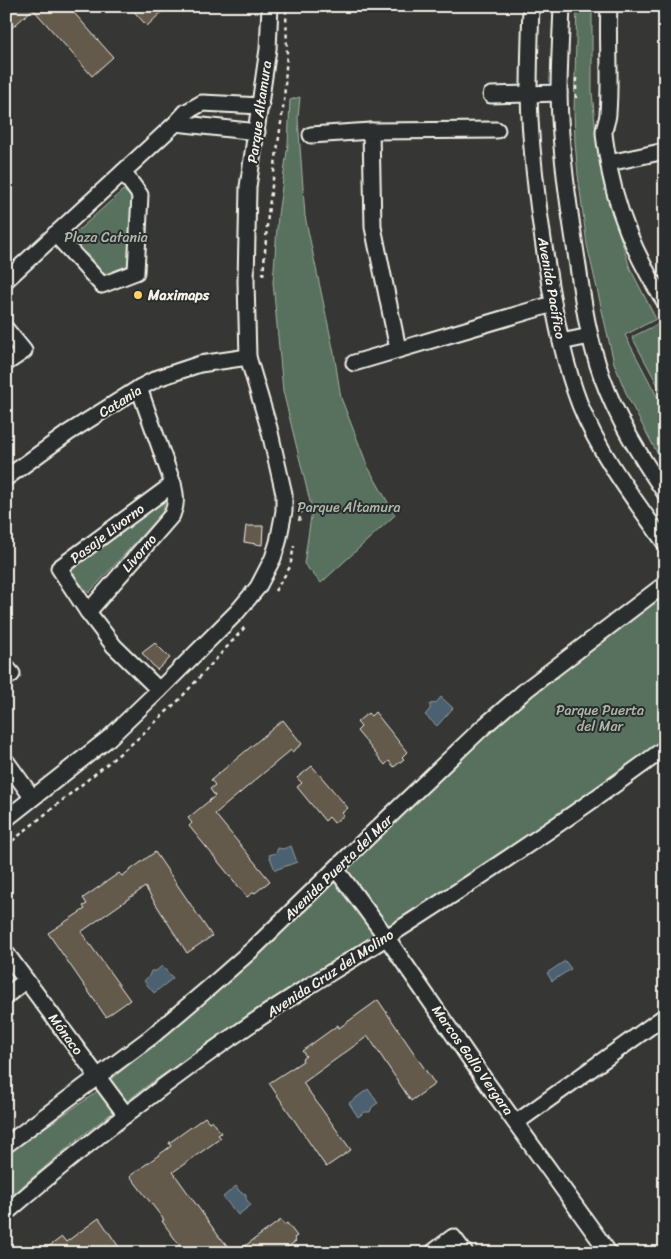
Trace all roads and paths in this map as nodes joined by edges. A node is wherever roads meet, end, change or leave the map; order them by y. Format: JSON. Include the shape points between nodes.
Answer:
{"nodes":[{"id":1,"x":270,"y":6,"type":"edge"},
{"id":2,"x":286,"y":6,"type":"edge"},
{"id":3,"x":531,"y":6,"type":"edge"},
{"id":4,"x":562,"y":6,"type":"edge"},
{"id":5,"x":609,"y":6,"type":"edge"},
{"id":6,"x":559,"y":93,"type":"junction"},
{"id":7,"x":529,"y":94,"type":"junction"},
{"id":8,"x":491,"y":95,"type":"dead end"},
{"id":9,"x":261,"y":106,"type":"junction"},
{"id":10,"x":176,"y":123,"type":"junction"},
{"id":11,"x":497,"y":130,"type":"dead end"},
{"id":12,"x":371,"y":131,"type":"junction"},
{"id":13,"x":257,"y":132,"type":"junction"},
{"id":14,"x":311,"y":135,"type":"dead end"},
{"id":15,"x":665,"y":151,"type":"edge"},
{"id":16,"x":609,"y":163,"type":"junction"},
{"id":17,"x":124,"y":172,"type":"junction"},
{"id":18,"x":55,"y":234,"type":"junction"},
{"id":19,"x":262,"y":277,"type":"dead end"},
{"id":20,"x":6,"y":280,"type":"edge"},
{"id":21,"x":665,"y":302,"type":"edge"},
{"id":22,"x":553,"y":304,"type":"junction"},
{"id":23,"x":6,"y":329,"type":"edge"},
{"id":24,"x":590,"y":336,"type":"junction"},
{"id":25,"x":561,"y":342,"type":"junction"},
{"id":26,"x":398,"y":349,"type":"junction"},
{"id":27,"x":248,"y":357,"type":"junction"},
{"id":28,"x":6,"y":363,"type":"edge"},
{"id":29,"x":354,"y":363,"type":"dead end"},
{"id":30,"x":139,"y":388,"type":"junction"},
{"id":31,"x":6,"y":478,"type":"edge"},
{"id":32,"x":173,"y":484,"type":"junction"},
{"id":33,"x":665,"y":493,"type":"edge"},
{"id":34,"x":300,"y":500,"type":"dead end"},
{"id":35,"x":298,"y":526,"type":"dead end"},
{"id":36,"x":665,"y":543,"type":"edge"},
{"id":37,"x":294,"y":544,"type":"dead end"},
{"id":38,"x":665,"y":584,"type":"edge"},
{"id":39,"x":272,"y":596,"type":"dead end"},
{"id":40,"x":88,"y":612,"type":"junction"},
{"id":41,"x":252,"y":619,"type":"dead end"},
{"id":42,"x":6,"y":667,"type":"edge"},
{"id":43,"x":6,"y":678,"type":"edge"},
{"id":44,"x":159,"y":690,"type":"junction"},
{"id":45,"x":665,"y":748,"type":"edge"},
{"id":46,"x":6,"y":761,"type":"edge"},
{"id":47,"x":32,"y":797,"type":"junction"},
{"id":48,"x":6,"y":818,"type":"edge"},
{"id":49,"x":6,"y":846,"type":"edge"},
{"id":50,"x":336,"y":869,"type":"junction"},
{"id":51,"x":387,"y":938,"type":"junction"},
{"id":52,"x":6,"y":953,"type":"edge"},
{"id":53,"x":26,"y":980,"type":"junction"},
{"id":54,"x":6,"y":996,"type":"edge"},
{"id":55,"x":665,"y":1016,"type":"edge"},
{"id":56,"x":98,"y":1078,"type":"junction"},
{"id":57,"x":126,"y":1115,"type":"junction"},
{"id":58,"x":517,"y":1122,"type":"junction"},
{"id":59,"x":6,"y":1144,"type":"edge"},
{"id":60,"x":6,"y":1213,"type":"edge"},
{"id":61,"x":432,"y":1253,"type":"edge"},
{"id":62,"x":465,"y":1253,"type":"edge"},
{"id":63,"x":609,"y":1253,"type":"edge"}],
"edges":[{"from":1,"to":9,"type":"street","name":"Parque Altamura"},
{"from":2,"to":19,"type":"path","via":[[284,102]]},
{"from":3,"to":7,"type":"street","name":"Avenida Pacífico"},
{"from":4,"to":6,"type":"street","name":"Avenida Pacífico"},
{"from":5,"to":16,"type":"street","via":[[608,114],[604,132]]},
{"from":6,"to":7,"type":"street"},
{"from":6,"to":24,"type":"street","name":"Avenida Pacífico","via":[[567,189]]},
{"from":7,"to":8,"type":"street"},
{"from":7,"to":22,"type":"street","name":"Avenida Pacífico","via":[[537,203]]},
{"from":9,"to":10,"type":"street","via":[[202,103],[186,112]]},
{"from":9,"to":13,"type":"street","name":"Parque Altamura"},
{"from":10,"to":13,"type":"street"},
{"from":10,"to":17,"type":"street"},
{"from":11,"to":12,"type":"street"},
{"from":12,"to":14,"type":"street"},
{"from":12,"to":26,"type":"street","via":[[373,227]]},
{"from":13,"to":27,"type":"street","name":"Parque Altamura","via":[[248,187]]},
{"from":15,"to":16,"type":"street"},
{"from":16,"to":21,"type":"street","via":[[618,202],[631,236]]},
{"from":17,"to":18,"type":"street"},
{"from":17,"to":18,"type":"street","via":[[140,195],[136,272],[102,286]]},
{"from":18,"to":20,"type":"street"},
{"from":22,"to":25,"type":"street","name":"Avenida Pacífico"},
{"from":22,"to":26,"type":"street"},
{"from":23,"to":28,"type":"street","via":[[24,351]]},
{"from":24,"to":25,"type":"street"},
{"from":24,"to":33,"type":"street","name":"Avenida Pacífico","via":[[602,377],[620,418]]},
{"from":25,"to":36,"type":"street","name":"Avenida Pacífico","via":[[578,398],[596,438]]},
{"from":26,"to":29,"type":"street"},
{"from":27,"to":30,"type":"street","name":"Catania","via":[[177,370]]},
{"from":27,"to":44,"type":"street","name":"Parque Altamura","via":[[284,494],[278,542],[266,573],[248,600]]},
{"from":30,"to":31,"type":"street","name":"Catania"},
{"from":30,"to":32,"type":"street","name":"Livorno"},
{"from":32,"to":40,"type":"street","name":"Livorno","via":[[176,506],[172,515]]},
{"from":32,"to":40,"type":"street","name":"Pasaje Livorno","via":[[59,568]]},
{"from":34,"to":35,"type":"path","via":[[302,509]]},
{"from":37,"to":39,"type":"path","via":[[290,567]]},
{"from":38,"to":50,"type":"street","name":"Avenida Puerta del Mar","via":[[527,689]]},
{"from":40,"to":44,"type":"street","via":[[119,652]]},
{"from":41,"to":49,"type":"path","via":[[178,701]]},
{"from":42,"to":43,"type":"street","via":[[12,674]]},
{"from":44,"to":47,"type":"street","name":"Parque Altamura","via":[[109,738]]},
{"from":45,"to":51,"type":"street","name":"Avenida Cruz del Molino","via":[[542,836]]},
{"from":46,"to":47,"type":"street"},
{"from":47,"to":48,"type":"street","name":"Parque Altamura"},
{"from":50,"to":51,"type":"street","name":"Marcos Gallo Vergara"},
{"from":50,"to":56,"type":"street","name":"Avenida Puerta del Mar","via":[[247,955]]},
{"from":51,"to":57,"type":"street","name":"Avenida Cruz del Molino","via":[[266,1014]]},
{"from":51,"to":58,"type":"street","name":"Marcos Gallo Vergara"},
{"from":52,"to":53,"type":"street","name":"Mónaco"},
{"from":53,"to":54,"type":"street"},
{"from":53,"to":56,"type":"street","name":"Mónaco"},
{"from":55,"to":58,"type":"street"},
{"from":56,"to":57,"type":"street","name":"Mónaco"},
{"from":56,"to":59,"type":"street","name":"Avenida Puerta del Mar"},
{"from":57,"to":60,"type":"street","name":"Avenida Cruz del Molino"},
{"from":58,"to":63,"type":"street","name":"Marcos Gallo Vergara"},
{"from":61,"to":62,"type":"street","via":[[454,1237]]}]}
